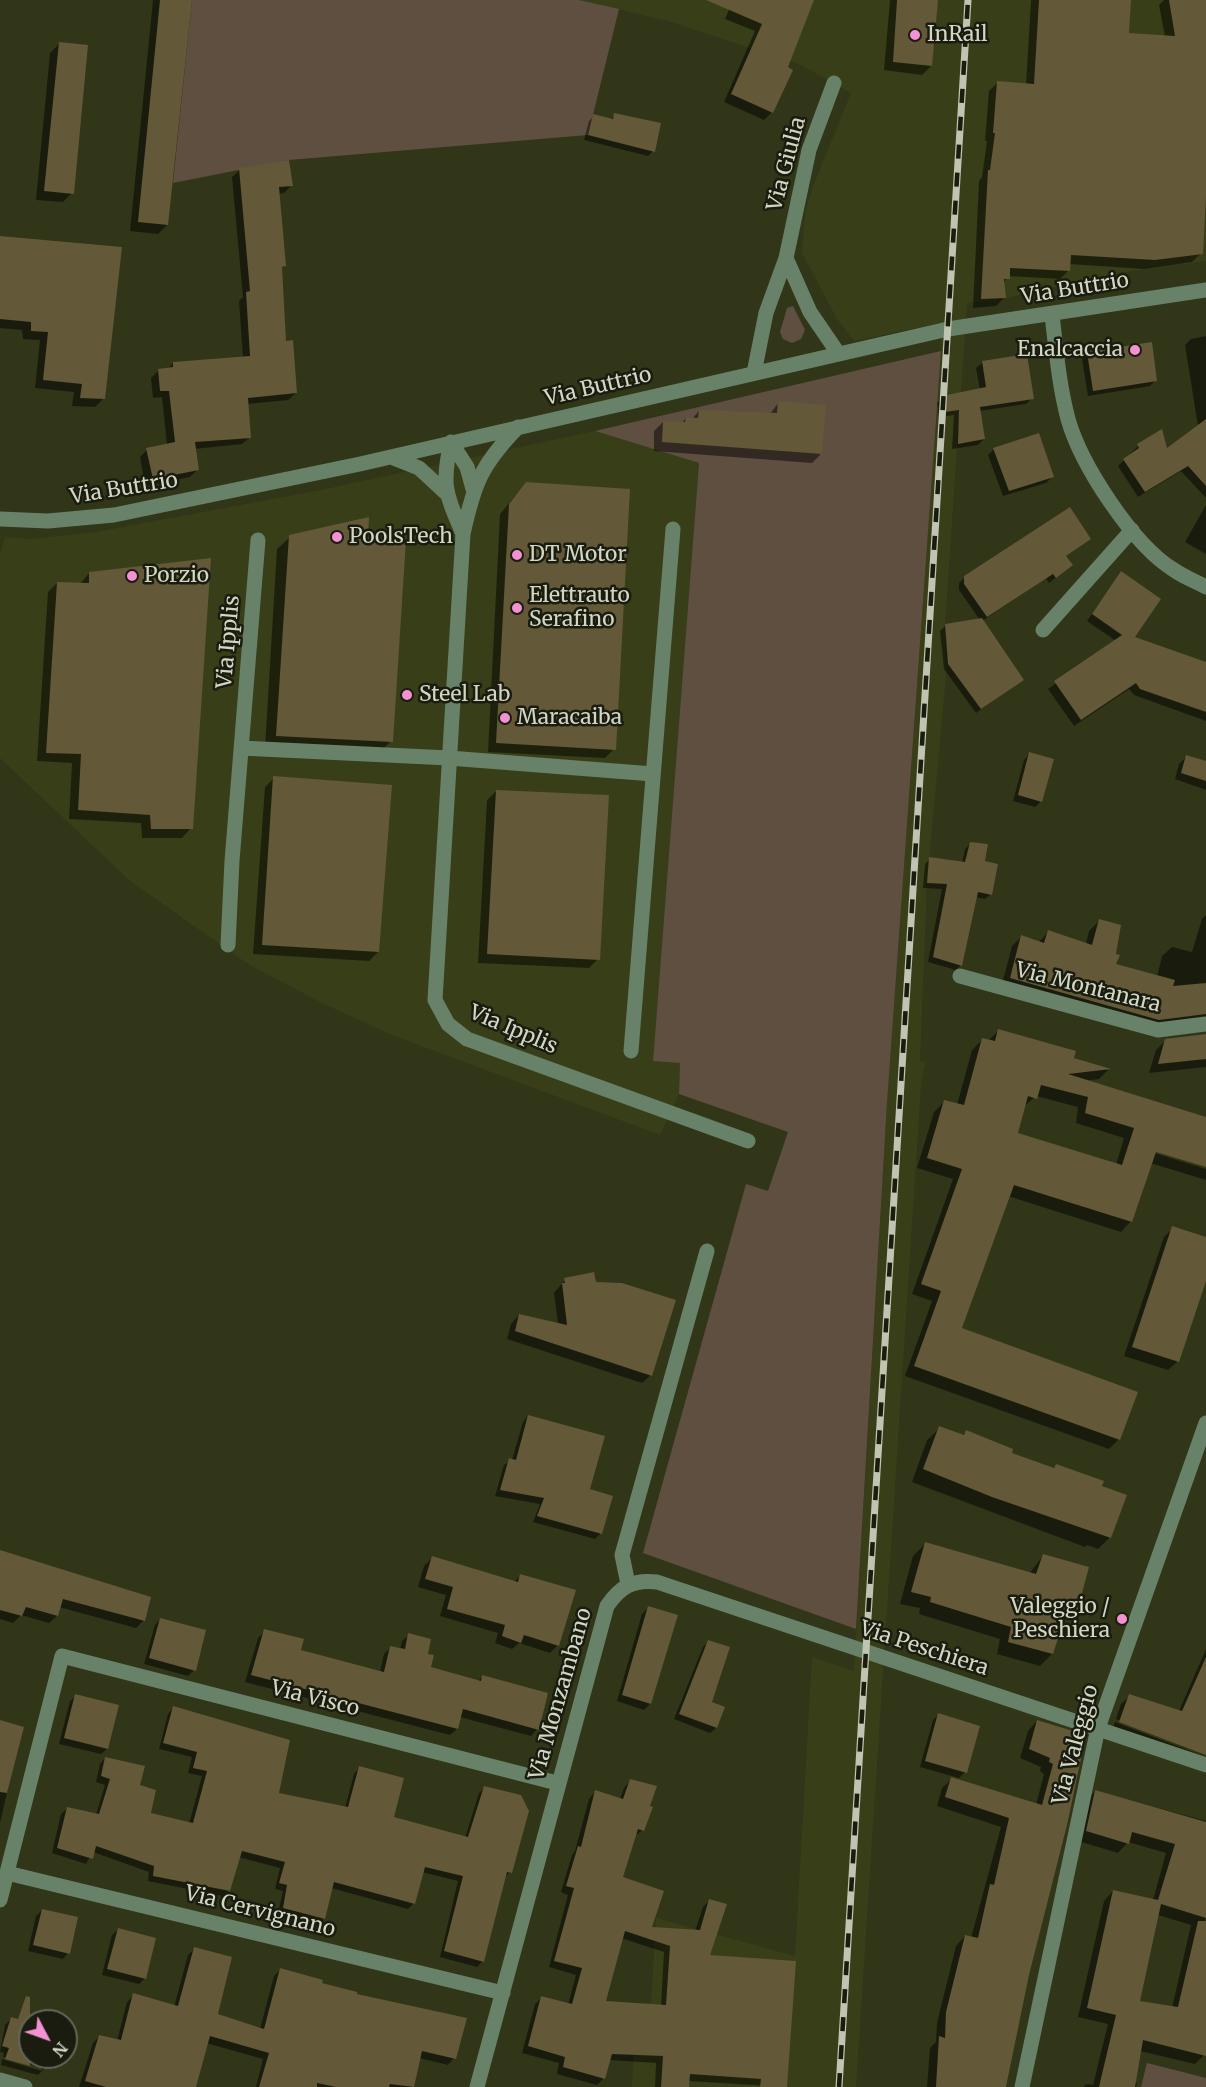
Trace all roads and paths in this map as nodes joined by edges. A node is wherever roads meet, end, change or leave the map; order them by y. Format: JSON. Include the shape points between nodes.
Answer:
{"nodes":[{"id":1,"x":834,"y":83,"type":"dead end"},
{"id":2,"x":786,"y":258,"type":"junction"},
{"id":3,"x":1206,"y":290,"type":"edge"},
{"id":4,"x":1052,"y":315,"type":"junction"},
{"id":5,"x":838,"y":353,"type":"junction"},
{"id":6,"x":754,"y":373,"type":"junction"},
{"id":7,"x":518,"y":427,"type":"junction"},
{"id":8,"x":451,"y":442,"type":"junction"},
{"id":9,"x":391,"y":457,"type":"junction"},
{"id":10,"x":473,"y":489,"type":"junction"},
{"id":11,"x":446,"y":493,"type":"junction"},
{"id":12,"x":0,"y":519,"type":"edge"},
{"id":13,"x":673,"y":529,"type":"dead end"},
{"id":14,"x":1132,"y":530,"type":"junction"},
{"id":15,"x":463,"y":534,"type":"junction"},
{"id":16,"x":258,"y":540,"type":"dead end"},
{"id":17,"x":1206,"y":587,"type":"edge"},
{"id":18,"x":1043,"y":630,"type":"dead end"},
{"id":19,"x":241,"y":748,"type":"junction"},
{"id":20,"x":449,"y":758,"type":"junction"},
{"id":21,"x":653,"y":774,"type":"junction"},
{"id":22,"x":228,"y":945,"type":"dead end"},
{"id":23,"x":960,"y":976,"type":"dead end"},
{"id":24,"x":1206,"y":1024,"type":"edge"},
{"id":25,"x":631,"y":1051,"type":"dead end"},
{"id":26,"x":748,"y":1141,"type":"dead end"},
{"id":27,"x":707,"y":1251,"type":"dead end"},
{"id":28,"x":1206,"y":1423,"type":"edge"},
{"id":29,"x":628,"y":1584,"type":"junction"},
{"id":30,"x":1098,"y":1728,"type":"junction"},
{"id":31,"x":1206,"y":1765,"type":"edge"},
{"id":32,"x":557,"y":1783,"type":"junction"},
{"id":33,"x":7,"y":1873,"type":"junction"},
{"id":34,"x":0,"y":1900,"type":"edge"},
{"id":35,"x":502,"y":1993,"type":"junction"},
{"id":36,"x":0,"y":2080,"type":"edge"},
{"id":37,"x":25,"y":2087,"type":"edge"},
{"id":38,"x":477,"y":2087,"type":"edge"},
{"id":39,"x":1022,"y":2087,"type":"edge"}],
"edges":[{"from":1,"to":2,"type":"street","name":"Via Giulia","via":[[808,150]]},
{"from":2,"to":5,"type":"street","via":[[810,312]]},
{"from":2,"to":6,"type":"street","name":"Via Giulia","via":[[765,313]]},
{"from":3,"to":4,"type":"street","name":"Via Buttrio"},
{"from":4,"to":5,"type":"street","name":"Via Buttrio","via":[[948,329]]},
{"from":4,"to":14,"type":"street","via":[[1068,419],[1104,492]]},
{"from":5,"to":6,"type":"street","name":"Via Buttrio"},
{"from":6,"to":7,"type":"street","name":"Via Buttrio"},
{"from":7,"to":8,"type":"street","name":"Via Buttrio"},
{"from":7,"to":10,"type":"street","name":"Via Ipplis","via":[[498,447]]},
{"from":8,"to":9,"type":"street","name":"Via Buttrio"},
{"from":8,"to":10,"type":"street","via":[[467,468]]},
{"from":8,"to":11,"type":"street","name":"Via Ipplis","via":[[444,473]]},
{"from":9,"to":11,"type":"street","name":"Via Ipplis","via":[[419,468]]},
{"from":9,"to":12,"type":"street","name":"Via Buttrio","via":[[114,515],[48,521]]},
{"from":10,"to":15,"type":"street","name":"Via Ipplis"},
{"from":11,"to":15,"type":"street","name":"Via Ipplis"},
{"from":13,"to":21,"type":"street"},
{"from":14,"to":17,"type":"street","via":[[1172,570]]},
{"from":14,"to":18,"type":"street"},
{"from":15,"to":20,"type":"street","name":"Via Ipplis"},
{"from":16,"to":19,"type":"street","name":"Via Ipplis"},
{"from":19,"to":20,"type":"street"},
{"from":19,"to":22,"type":"street","name":"Via Ipplis"},
{"from":20,"to":21,"type":"street"},
{"from":20,"to":26,"type":"street","name":"Via Ipplis","via":[[434,987],[435,1000],[448,1024],[477,1043]]},
{"from":21,"to":25,"type":"street"},
{"from":23,"to":24,"type":"street","name":"Via Montanara","via":[[1158,1030]]},
{"from":27,"to":29,"type":"street","via":[[622,1555]]},
{"from":28,"to":30,"type":"street","name":"Via Valeggio"},
{"from":29,"to":30,"type":"street","name":"Via Peschiera","via":[[642,1580],[657,1582]]},
{"from":29,"to":32,"type":"street","name":"Via Monzambano","via":[[607,1606]]},
{"from":30,"to":31,"type":"street","name":"Via Peschiera"},
{"from":30,"to":39,"type":"street","name":"Via Valeggio"},
{"from":32,"to":33,"type":"street","name":"Via Visco","via":[[62,1656]]},
{"from":32,"to":35,"type":"street","name":"Via Monzambano"},
{"from":33,"to":34,"type":"street"},
{"from":33,"to":35,"type":"street","name":"Via Cervignano"},
{"from":35,"to":38,"type":"street","name":"Via Monzambano"},
{"from":36,"to":37,"type":"street"}]}
